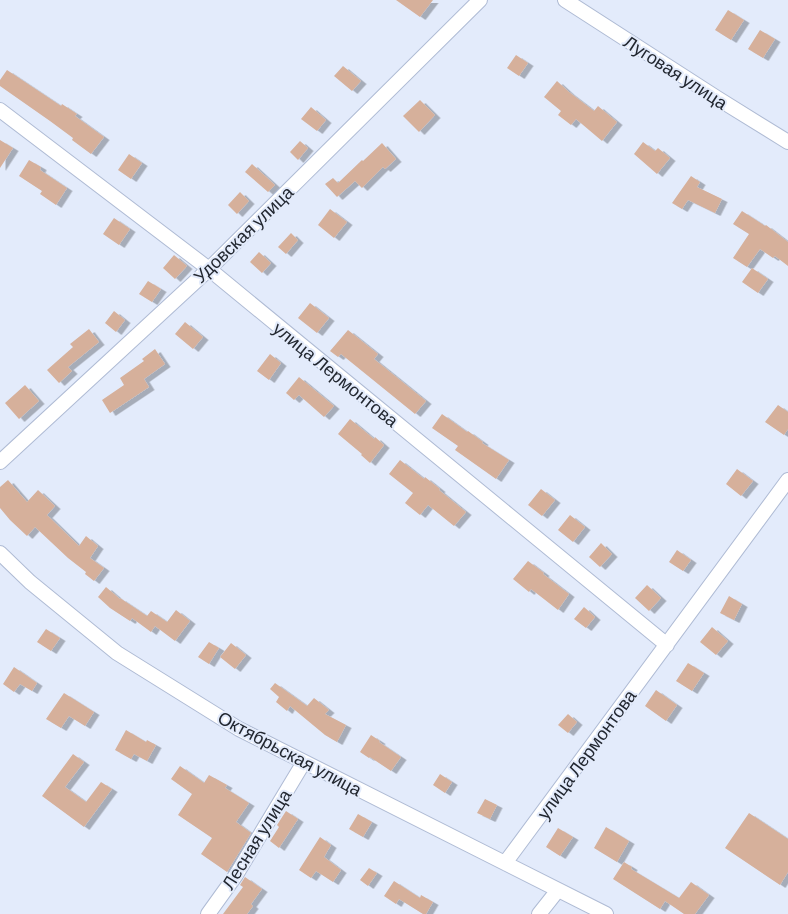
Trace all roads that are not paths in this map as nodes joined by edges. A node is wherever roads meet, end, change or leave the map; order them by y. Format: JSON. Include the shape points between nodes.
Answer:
{"nodes":[{"id":1,"x":480,"y":0,"type":"edge"},
{"id":2,"x":565,"y":0,"type":"edge"},
{"id":3,"x":0,"y":110,"type":"edge"},
{"id":4,"x":788,"y":142,"type":"edge"},
{"id":5,"x":209,"y":269,"type":"junction"},
{"id":6,"x":0,"y":462,"type":"edge"},
{"id":7,"x":788,"y":480,"type":"edge"},
{"id":8,"x":0,"y":553,"type":"edge"},
{"id":9,"x":667,"y":644,"type":"junction"},
{"id":10,"x":304,"y":762,"type":"junction"},
{"id":11,"x":505,"y":863,"type":"junction"},
{"id":12,"x":558,"y":890,"type":"junction"},
{"id":13,"x":208,"y":914,"type":"edge"},
{"id":14,"x":540,"y":914,"type":"edge"},
{"id":15,"x":606,"y":914,"type":"edge"}],
"edges":[{"from":1,"to":5,"type":"street","name":"Удовская улица"},
{"from":2,"to":4,"type":"street","name":"Луговая улица"},
{"from":3,"to":5,"type":"street","name":"улица Лермонтова"},
{"from":5,"to":6,"type":"street","name":"Удовская улица"},
{"from":5,"to":9,"type":"street","name":"улица Лермонтова"},
{"from":7,"to":9,"type":"street","name":"улица Лермонтова"},
{"from":8,"to":10,"type":"street","name":"Октябрьская улица","via":[[30,582],[117,653],[239,729]]},
{"from":9,"to":11,"type":"street","name":"улица Лермонтова"},
{"from":10,"to":11,"type":"street","name":"Октябрьская улица"},
{"from":10,"to":13,"type":"street","name":"Лесная улица","via":[[236,875]]},
{"from":11,"to":12,"type":"street","name":"Октябрьская улица"},
{"from":12,"to":14,"type":"street"},
{"from":12,"to":15,"type":"street","name":"Октябрьская улица"}]}
